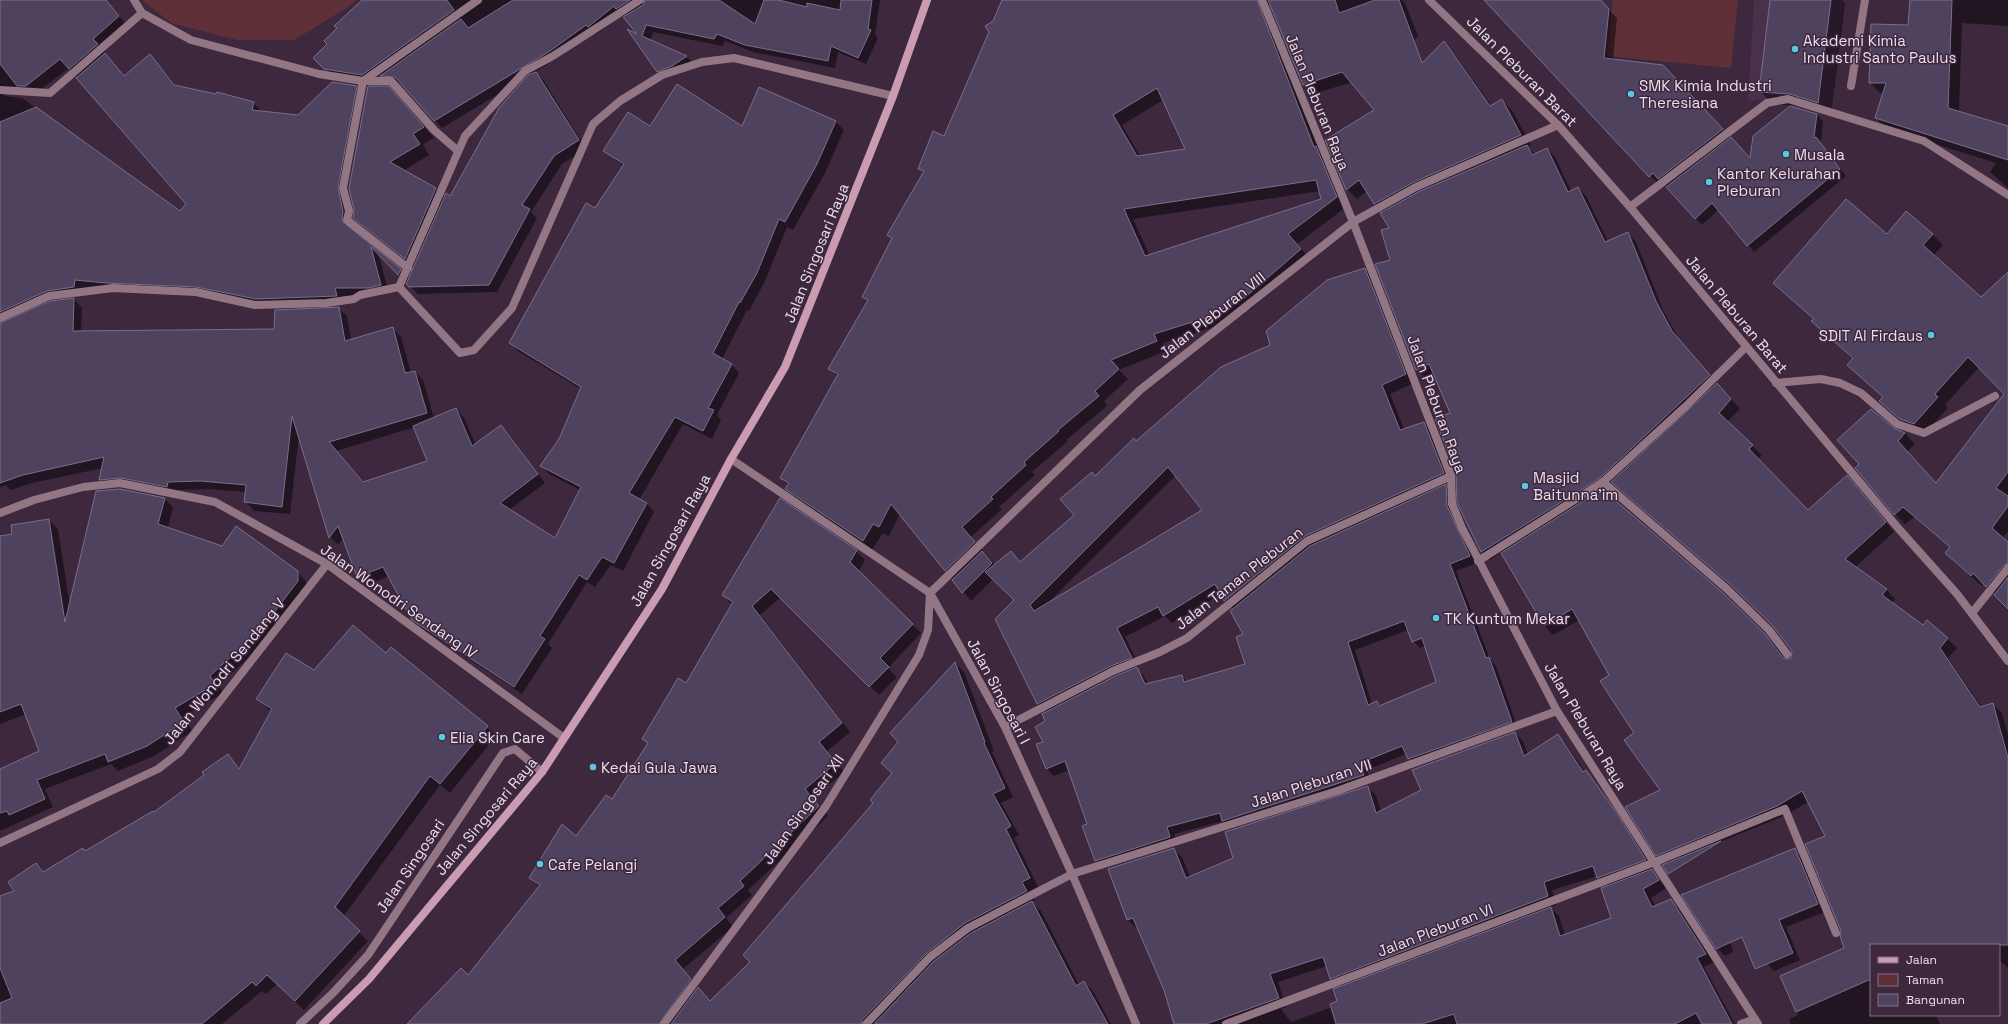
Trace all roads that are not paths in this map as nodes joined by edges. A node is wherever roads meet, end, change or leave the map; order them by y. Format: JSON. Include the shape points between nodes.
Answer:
{"nodes":[{"id":1,"x":134,"y":0,"type":"edge"},
{"id":2,"x":478,"y":0,"type":"edge"},
{"id":3,"x":640,"y":0,"type":"edge"},
{"id":4,"x":927,"y":0,"type":"edge"},
{"id":5,"x":1262,"y":0,"type":"edge"},
{"id":6,"x":1429,"y":0,"type":"edge"},
{"id":7,"x":1865,"y":0,"type":"edge"},
{"id":8,"x":142,"y":13,"type":"junction"},
{"id":9,"x":363,"y":81,"type":"junction"},
{"id":10,"x":1851,"y":86,"type":"dead end"},
{"id":11,"x":0,"y":90,"type":"edge"},
{"id":12,"x":893,"y":96,"type":"junction"},
{"id":13,"x":1558,"y":125,"type":"junction"},
{"id":14,"x":458,"y":151,"type":"junction"},
{"id":15,"x":2008,"y":195,"type":"edge"},
{"id":16,"x":1630,"y":207,"type":"junction"},
{"id":17,"x":1353,"y":222,"type":"junction"},
{"id":18,"x":408,"y":268,"type":"junction"},
{"id":19,"x":399,"y":287,"type":"junction"},
{"id":20,"x":0,"y":318,"type":"edge"},
{"id":21,"x":1746,"y":346,"type":"junction"},
{"id":22,"x":1776,"y":383,"type":"junction"},
{"id":23,"x":1995,"y":396,"type":"dead end"},
{"id":24,"x":731,"y":459,"type":"junction"},
{"id":25,"x":1451,"y":476,"type":"junction"},
{"id":26,"x":1603,"y":482,"type":"junction"},
{"id":27,"x":0,"y":513,"type":"edge"},
{"id":28,"x":1478,"y":561,"type":"junction"},
{"id":29,"x":327,"y":564,"type":"junction"},
{"id":30,"x":2008,"y":568,"type":"edge"},
{"id":31,"x":930,"y":593,"type":"junction"},
{"id":32,"x":1972,"y":613,"type":"junction"},
{"id":33,"x":1786,"y":654,"type":"dead end"},
{"id":34,"x":2008,"y":661,"type":"edge"},
{"id":35,"x":1557,"y":711,"type":"junction"},
{"id":36,"x":1005,"y":727,"type":"junction"},
{"id":37,"x":564,"y":738,"type":"junction"},
{"id":38,"x":542,"y":772,"type":"junction"},
{"id":39,"x":0,"y":843,"type":"edge"},
{"id":40,"x":1655,"y":862,"type":"junction"},
{"id":41,"x":1072,"y":874,"type":"junction"},
{"id":42,"x":1836,"y":933,"type":"dead end"},
{"id":43,"x":1757,"y":1021,"type":"edge"},
{"id":44,"x":300,"y":1024,"type":"edge"},
{"id":45,"x":323,"y":1024,"type":"edge"},
{"id":46,"x":664,"y":1024,"type":"edge"},
{"id":47,"x":866,"y":1024,"type":"edge"},
{"id":48,"x":1136,"y":1024,"type":"edge"},
{"id":49,"x":1226,"y":1024,"type":"edge"},
{"id":50,"x":1741,"y":1024,"type":"edge"}],
"edges":[{"from":1,"to":8,"type":"street"},
{"from":2,"to":9,"type":"street"},
{"from":3,"to":14,"type":"street","via":[[525,72],[465,136]]},
{"from":4,"to":12,"type":"main road","name":"Jalan Singosari Raya"},
{"from":5,"to":17,"type":"street","name":"Jalan Pleburan Raya"},
{"from":6,"to":13,"type":"street","name":"Jalan Pleburan Barat"},
{"from":7,"to":10,"type":"street"},
{"from":8,"to":9,"type":"street","via":[[191,40],[319,74]]},
{"from":8,"to":11,"type":"street","via":[[50,93]]},
{"from":9,"to":14,"type":"street","via":[[391,80],[434,130]]},
{"from":9,"to":18,"type":"street","via":[[343,188],[349,211],[347,220]]},
{"from":12,"to":19,"type":"street","via":[[734,58],[702,62],[662,75],[620,101],[593,124],[512,308],[474,350],[460,354]]},
{"from":12,"to":24,"type":"main road","name":"Jalan Singosari Raya","via":[[785,367]]},
{"from":13,"to":16,"type":"street","name":"Jalan Pleburan Barat"},
{"from":13,"to":17,"type":"street","name":"Jalan Pleburan VIII","via":[[1416,187]]},
{"from":14,"to":18,"type":"street"},
{"from":15,"to":16,"type":"street","via":[[1924,141],[1783,100],[1767,103]]},
{"from":16,"to":21,"type":"street","name":"Jalan Pleburan Barat"},
{"from":17,"to":25,"type":"street","name":"Jalan Pleburan Raya"},
{"from":17,"to":31,"type":"street","name":"Jalan Pleburan VIII","via":[[1140,390]]},
{"from":18,"to":19,"type":"street"},
{"from":19,"to":20,"type":"street","via":[[360,295],[354,299],[326,303],[254,305],[196,292],[113,288],[49,296]]},
{"from":21,"to":22,"type":"street","name":"Jalan Pleburan Barat"},
{"from":21,"to":26,"type":"street","via":[[1686,406]]},
{"from":22,"to":23,"type":"street","via":[[1821,379],[1840,382],[1861,393],[1897,424],[1924,433]]},
{"from":22,"to":32,"type":"street","name":"Jalan Pleburan Barat"},
{"from":24,"to":31,"type":"street","name":"Jalan Singosari I"},
{"from":24,"to":37,"type":"main road","name":"Jalan Singosari Raya","via":[[662,589]]},
{"from":25,"to":28,"type":"street","name":"Jalan Pleburan Raya","via":[[1452,504]]},
{"from":25,"to":36,"type":"street","name":"Jalan Taman Pleburan","via":[[1307,541],[1187,638],[1112,671]]},
{"from":26,"to":28,"type":"street"},
{"from":26,"to":33,"type":"street","via":[[1727,589],[1769,630]]},
{"from":27,"to":29,"type":"street","name":"Jalan Wonodri Sendang IV","via":[[34,500],[82,487],[120,482],[215,502]]},
{"from":28,"to":35,"type":"street","name":"Jalan Pleburan Raya"},
{"from":29,"to":37,"type":"street","name":"Jalan Wonodri Sendang IV"},
{"from":29,"to":39,"type":"street","name":"Jalan Wonodri Sendang V","via":[[180,752],[158,769]]},
{"from":30,"to":32,"type":"street"},
{"from":31,"to":36,"type":"street","name":"Jalan Singosari I"},
{"from":31,"to":46,"type":"street","name":"Jalan Singosari XII","via":[[928,630],[919,655],[826,806]]},
{"from":32,"to":34,"type":"street","name":"Jalan Pleburan Barat"},
{"from":35,"to":40,"type":"street","name":"Jalan Pleburan Raya"},
{"from":35,"to":41,"type":"street","name":"Jalan Pleburan VII","via":[[1338,791]]},
{"from":36,"to":41,"type":"street","name":"Jalan Singosari I"},
{"from":37,"to":38,"type":"main road","name":"Jalan Singosari Raya"},
{"from":38,"to":44,"type":"street","name":"Jalan Singosari","via":[[515,749],[503,753],[368,955]]},
{"from":38,"to":45,"type":"main road","name":"Jalan Singosari Raya","via":[[369,979]]},
{"from":40,"to":42,"type":"street","name":"Jalan Pleburan VI","via":[[1785,809]]},
{"from":40,"to":43,"type":"street","name":"Jalan Pleburan Raya"},
{"from":40,"to":49,"type":"street","name":"Jalan Pleburan VI"},
{"from":41,"to":47,"type":"street","name":"Jalan Pleburan VII","via":[[968,928],[930,957]]},
{"from":41,"to":48,"type":"street","name":"Jalan Singosari I"},
{"from":43,"to":50,"type":"street"}]}
